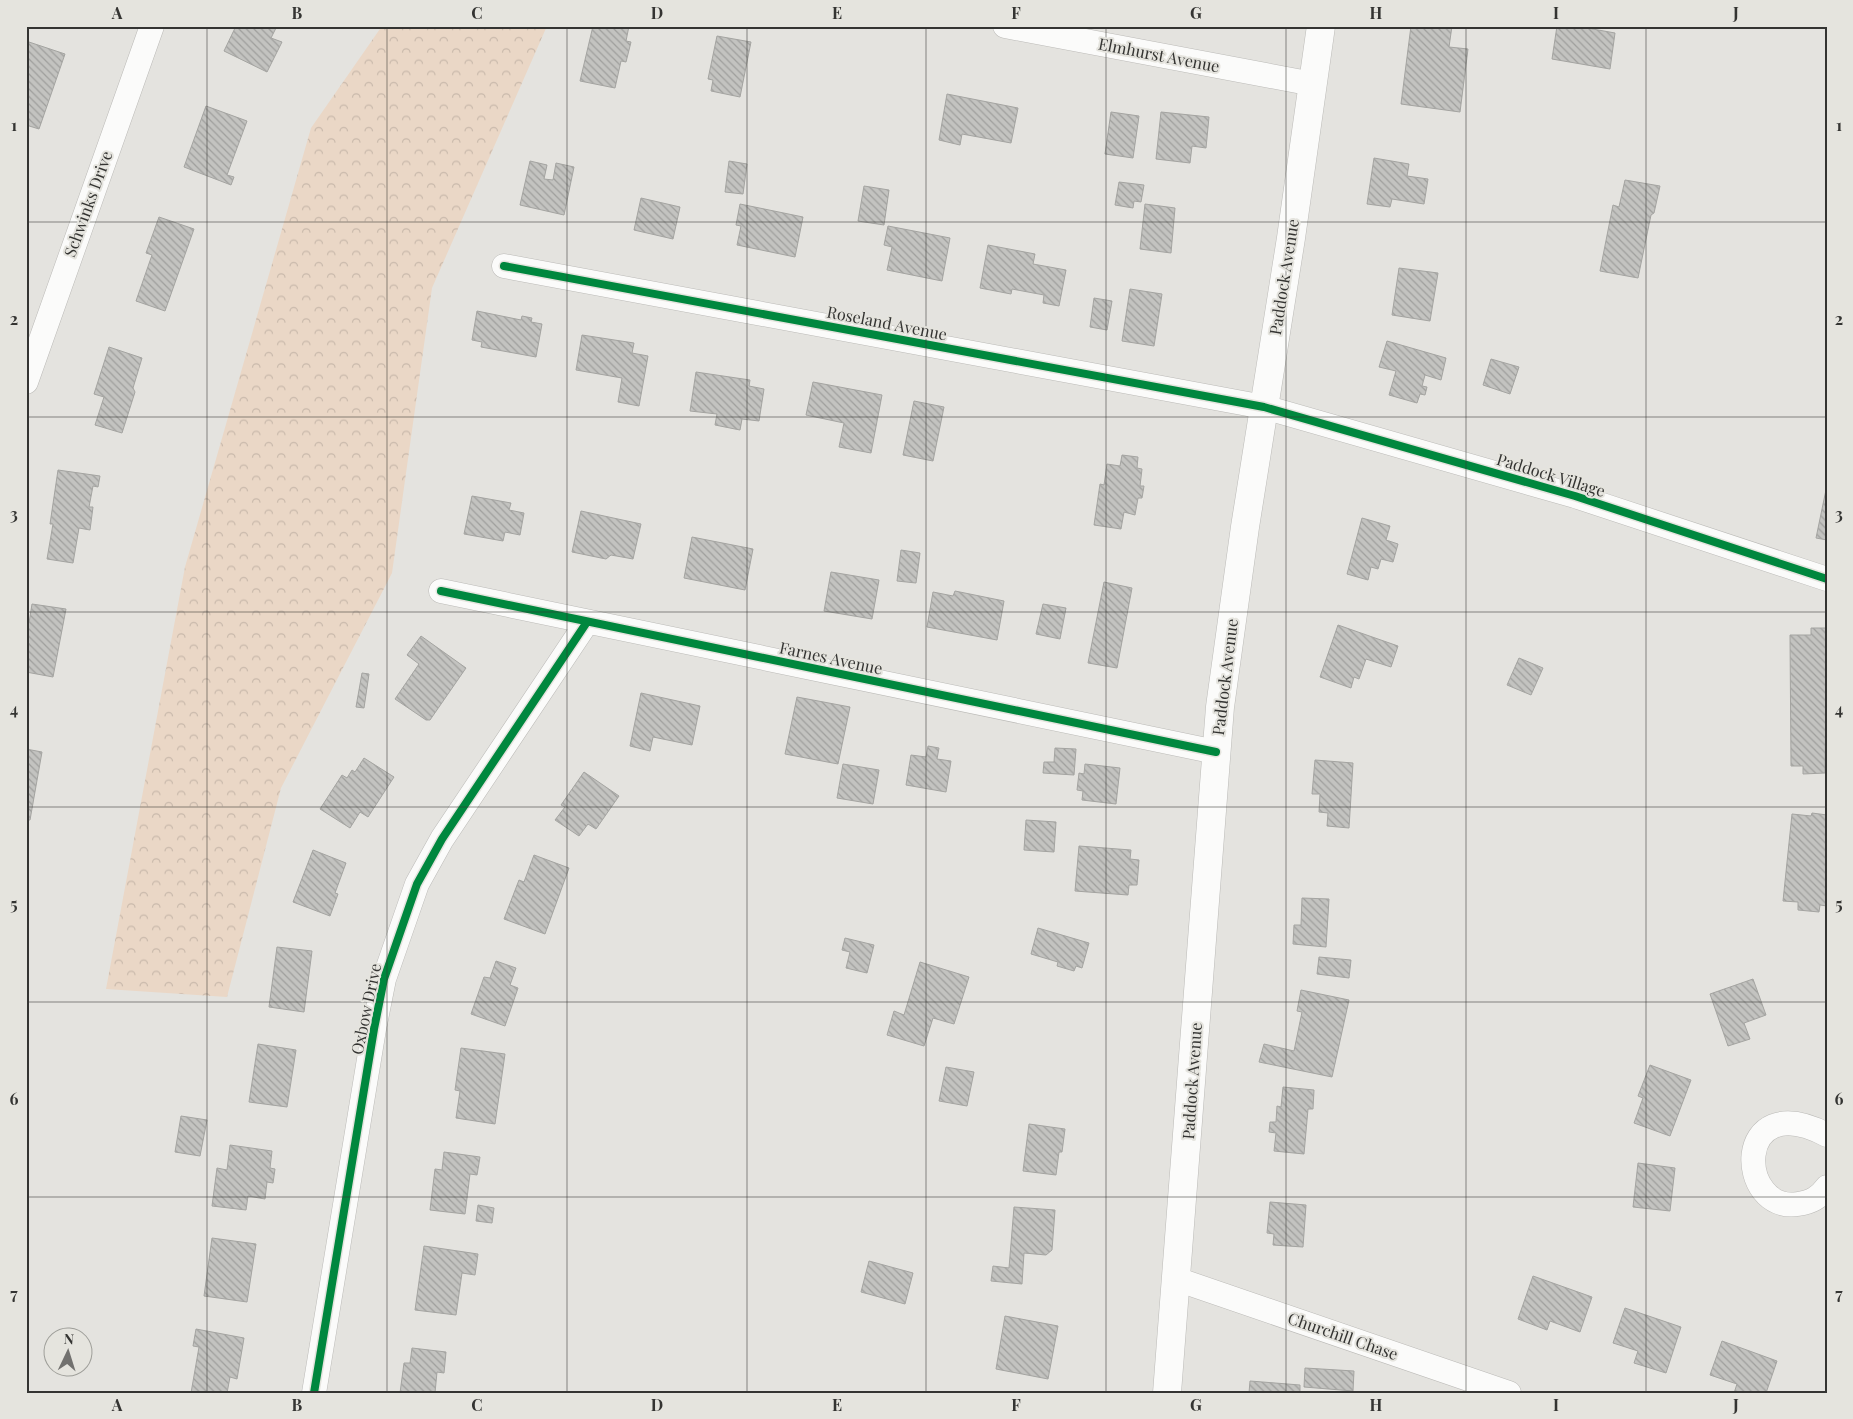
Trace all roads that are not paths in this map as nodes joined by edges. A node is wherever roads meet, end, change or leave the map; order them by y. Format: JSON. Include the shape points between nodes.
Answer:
{"nodes":[{"id":1,"x":152,"y":26,"type":"edge"},
{"id":2,"x":1005,"y":26,"type":"edge"},
{"id":3,"x":1321,"y":26,"type":"edge"},
{"id":4,"x":1312,"y":84,"type":"junction"},
{"id":5,"x":504,"y":266,"type":"dead end"},
{"id":6,"x":26,"y":382,"type":"edge"},
{"id":7,"x":1264,"y":407,"type":"junction"},
{"id":8,"x":1827,"y":579,"type":"edge"},
{"id":9,"x":441,"y":591,"type":"dead end"},
{"id":10,"x":588,"y":622,"type":"junction"},
{"id":11,"x":1216,"y":752,"type":"junction"},
{"id":12,"x":1827,"y":1135,"type":"edge"},
{"id":13,"x":1827,"y":1187,"type":"edge"},
{"id":14,"x":1176,"y":1279,"type":"junction"},
{"id":15,"x":314,"y":1393,"type":"edge"},
{"id":16,"x":1167,"y":1393,"type":"edge"},
{"id":17,"x":1510,"y":1393,"type":"edge"}],
"edges":[{"from":1,"to":6,"type":"street","name":"Schwinks Drive"},
{"from":2,"to":4,"type":"street","name":"Elmhurst Avenue"},
{"from":3,"to":4,"type":"main road","name":"Paddock Avenue"},
{"from":4,"to":7,"type":"main road","name":"Paddock Avenue"},
{"from":5,"to":7,"type":"street","name":"Roseland Avenue"},
{"from":7,"to":8,"type":"street","name":"Paddock Village","via":[[1575,496]]},
{"from":7,"to":11,"type":"main road","name":"Paddock Avenue","via":[[1227,650]]},
{"from":9,"to":10,"type":"street","name":"Farnes Avenue"},
{"from":10,"to":11,"type":"street","name":"Farnes Avenue"},
{"from":10,"to":15,"type":"street","name":"Oxbow Drive","via":[[442,839],[417,884],[399,932],[384,979],[374,1029]]},
{"from":11,"to":14,"type":"main road","name":"Paddock Avenue"},
{"from":12,"to":13,"type":"street","via":[[1797,1123],[1770,1126],[1761,1135],[1752,1160],[1754,1175],[1761,1188],[1782,1203],[1812,1201]]},
{"from":14,"to":16,"type":"main road","name":"Paddock Avenue"},
{"from":14,"to":17,"type":"street","name":"Churchill Chase"}]}
